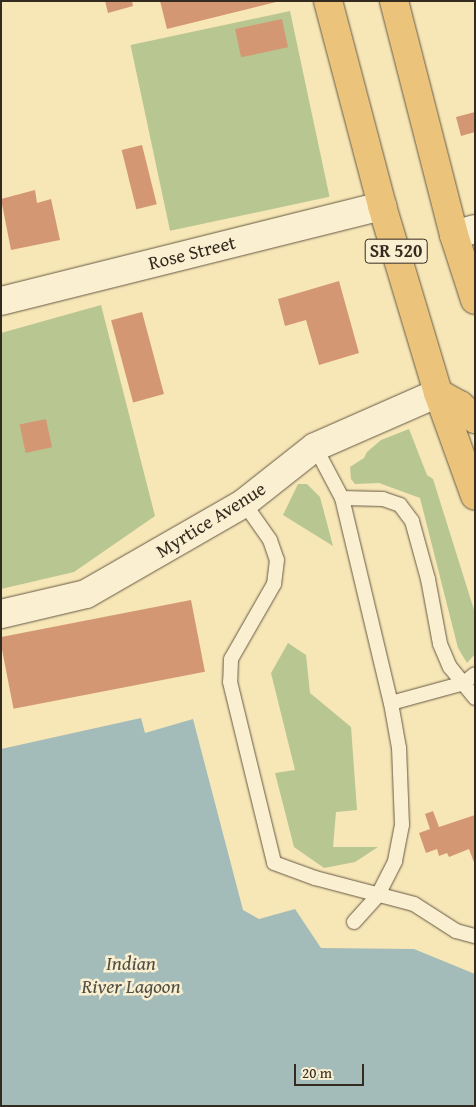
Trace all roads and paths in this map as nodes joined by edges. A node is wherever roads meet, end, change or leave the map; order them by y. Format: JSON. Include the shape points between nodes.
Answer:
{"nodes":[{"id":1,"x":328,"y":1,"type":"edge"},
{"id":2,"x":394,"y":1,"type":"edge"},
{"id":3,"x":382,"y":206,"type":"junction"},
{"id":4,"x":464,"y":232,"type":"edge"},
{"id":5,"x":475,"y":300,"type":"edge"},
{"id":6,"x":1,"y":301,"type":"edge"},
{"id":7,"x":438,"y":392,"type":"junction"},
{"id":8,"x":475,"y":419,"type":"edge"},
{"id":9,"x":315,"y":447,"type":"junction"},
{"id":10,"x":475,"y":496,"type":"edge"},
{"id":11,"x":342,"y":498,"type":"junction"},
{"id":12,"x":244,"y":503,"type":"junction"},
{"id":13,"x":1,"y":614,"type":"edge"},
{"id":14,"x":469,"y":679,"type":"edge"},
{"id":15,"x":475,"y":698,"type":"edge"},
{"id":16,"x":391,"y":703,"type":"junction"},
{"id":17,"x":378,"y":895,"type":"junction"},
{"id":18,"x":354,"y":922,"type":"dead end"},
{"id":19,"x":475,"y":936,"type":"edge"}],
"edges":[{"from":1,"to":3,"type":"main road","number":"SR 520"},
{"from":2,"to":4,"type":"main road","number":"SR 520"},
{"from":3,"to":6,"type":"street","name":"Rose Street"},
{"from":3,"to":7,"type":"main road","number":"SR 520"},
{"from":4,"to":5,"type":"main road","number":"SR 520"},
{"from":7,"to":8,"type":"main road"},
{"from":7,"to":9,"type":"street","name":"Myrtice Avenue"},
{"from":7,"to":10,"type":"main road","number":"SR 520"},
{"from":9,"to":11,"type":"lane"},
{"from":9,"to":12,"type":"street","name":"Myrtice Avenue"},
{"from":11,"to":14,"type":"lane","via":[[383,499],[400,505],[412,521],[428,579],[440,644],[450,667]]},
{"from":11,"to":16,"type":"lane"},
{"from":12,"to":13,"type":"street","name":"Myrtice Avenue","via":[[86,594]]},
{"from":12,"to":17,"type":"lane","via":[[270,540],[277,560],[274,584],[231,659],[230,682],[274,863]]},
{"from":14,"to":15,"type":"lane"},
{"from":14,"to":16,"type":"lane"},
{"from":16,"to":17,"type":"lane","via":[[399,748],[402,825],[395,861]]},
{"from":17,"to":18,"type":"lane"},
{"from":17,"to":19,"type":"lane","via":[[414,904],[456,930]]}]}
